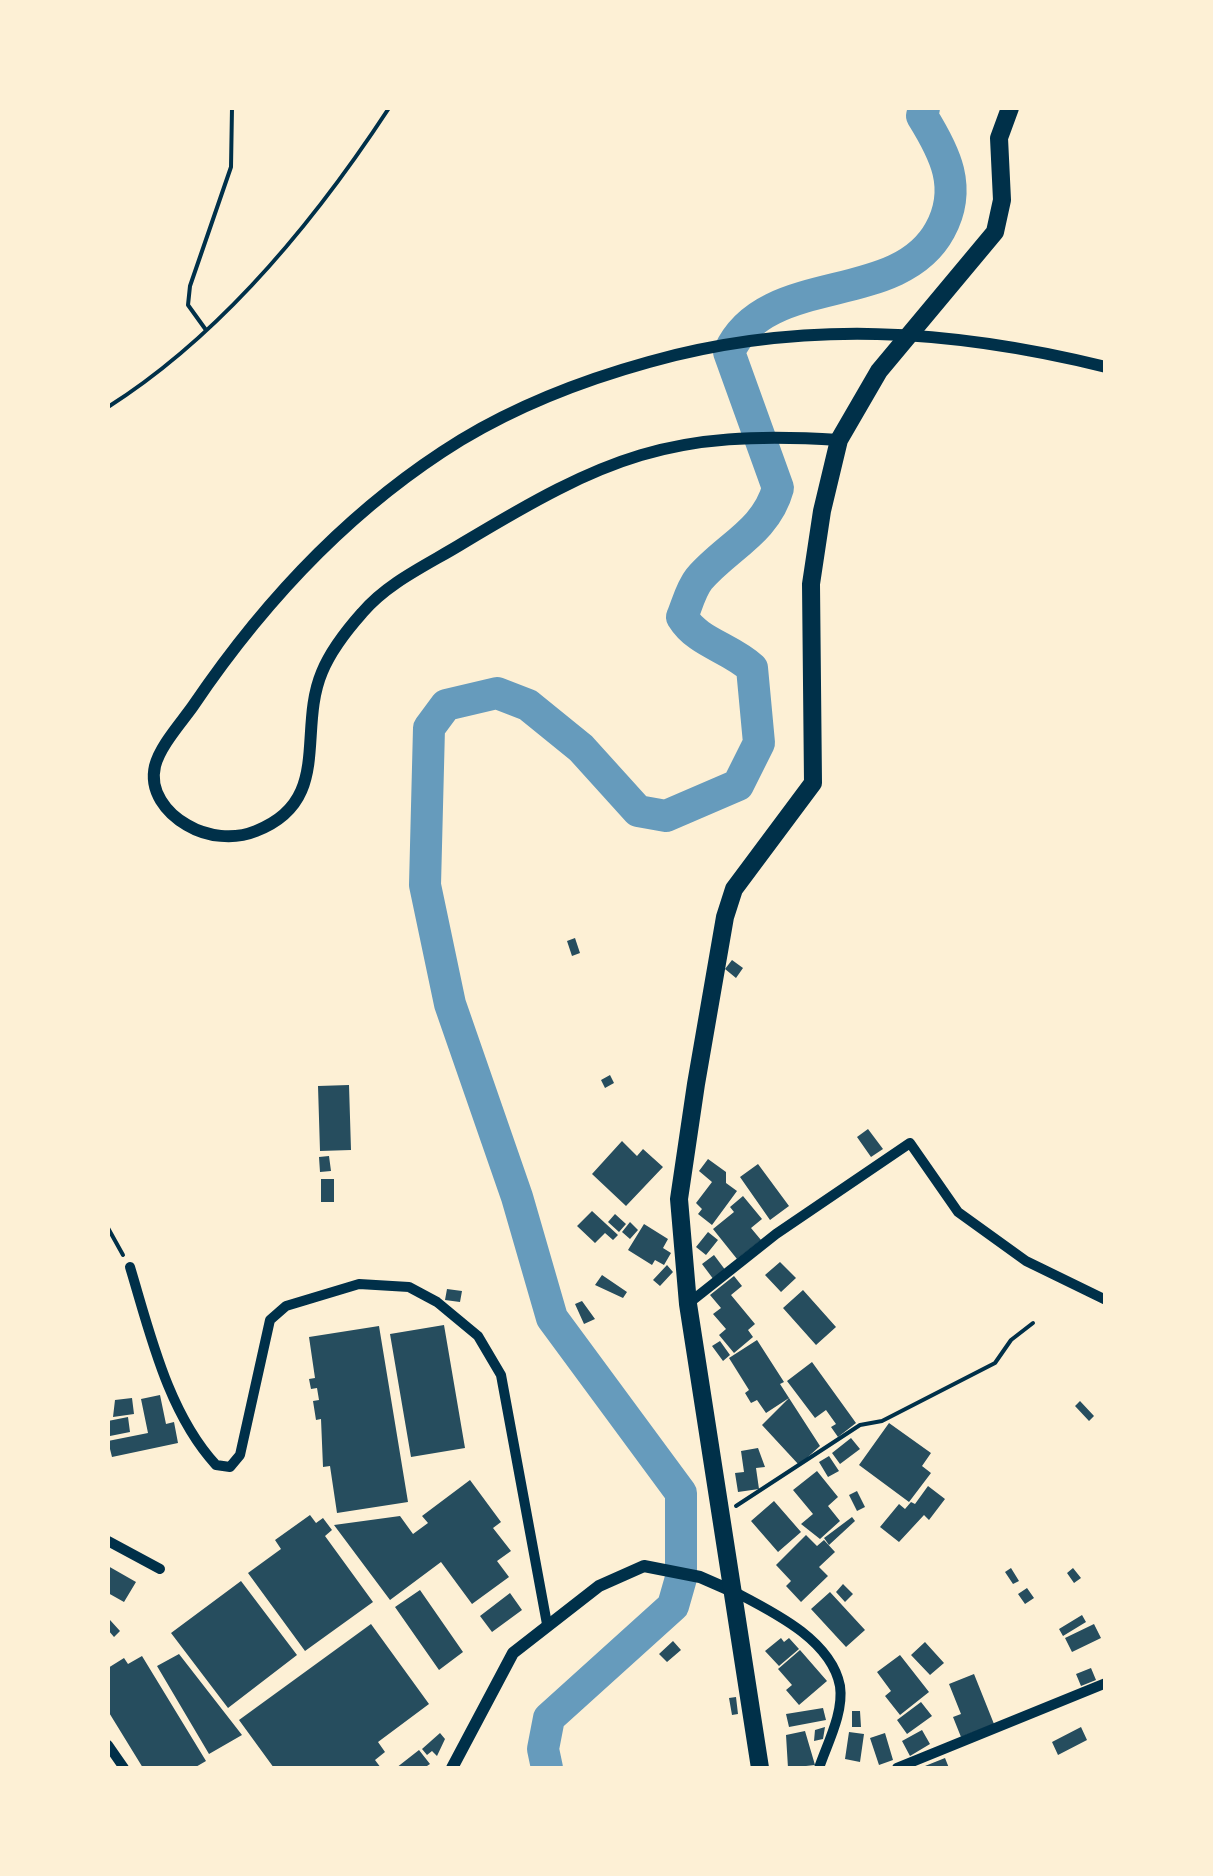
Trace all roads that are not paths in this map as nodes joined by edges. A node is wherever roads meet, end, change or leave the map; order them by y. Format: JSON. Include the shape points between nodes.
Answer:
{"nodes":[{"id":1,"x":1010,"y":108,"type":"edge"},
{"id":2,"x":1106,"y":367,"type":"edge"},
{"id":3,"x":839,"y":440,"type":"junction"},
{"id":4,"x":130,"y":1267,"type":"road end"},
{"id":5,"x":1106,"y":1300,"type":"edge"},
{"id":6,"x":688,"y":1304,"type":"junction"},
{"id":7,"x":108,"y":1542,"type":"edge"},
{"id":8,"x":160,"y":1569,"type":"dead end"},
{"id":9,"x":732,"y":1591,"type":"junction"},
{"id":10,"x":547,"y":1624,"type":"junction"},
{"id":11,"x":1106,"y":1682,"type":"edge"},
{"id":12,"x":108,"y":1745,"type":"edge"},
{"id":13,"x":124,"y":1768,"type":"edge"},
{"id":14,"x":452,"y":1768,"type":"edge"},
{"id":15,"x":760,"y":1768,"type":"edge"},
{"id":16,"x":819,"y":1768,"type":"edge"},
{"id":17,"x":897,"y":1768,"type":"edge"}],
"edges":[{"from":1,"to":3,"type":"main road","via":[[999,138],[996,232],[879,371]]},
{"from":2,"to":3,"type":"street","via":[[986,342],[826,332],[649,362],[530,402],[459,441],[327,542],[217,670],[155,764],[154,789],[189,827],[242,837],[269,826],[306,786],[320,675],[370,603],[580,476],[625,457],[700,442],[746,436]]},
{"from":3,"to":6,"type":"main road","via":[[811,584],[813,784],[734,889],[725,917],[679,1199]]},
{"from":4,"to":10,"type":"street","via":[[162,1369],[216,1465],[230,1466],[240,1455],[270,1320],[286,1306],[359,1284],[409,1287],[478,1336],[501,1375]]},
{"from":5,"to":6,"type":"street","via":[[1026,1261],[958,1212],[910,1144],[776,1234]]},
{"from":6,"to":9,"type":"main road"},
{"from":7,"to":8,"type":"street"},
{"from":9,"to":10,"type":"street","via":[[644,1566],[599,1586]]},
{"from":9,"to":15,"type":"main road"},
{"from":9,"to":16,"type":"street","via":[[782,1620],[830,1660],[840,1688],[838,1714]]},
{"from":10,"to":14,"type":"street","via":[[513,1653]]},
{"from":11,"to":17,"type":"street"},
{"from":12,"to":13,"type":"street"}]}
